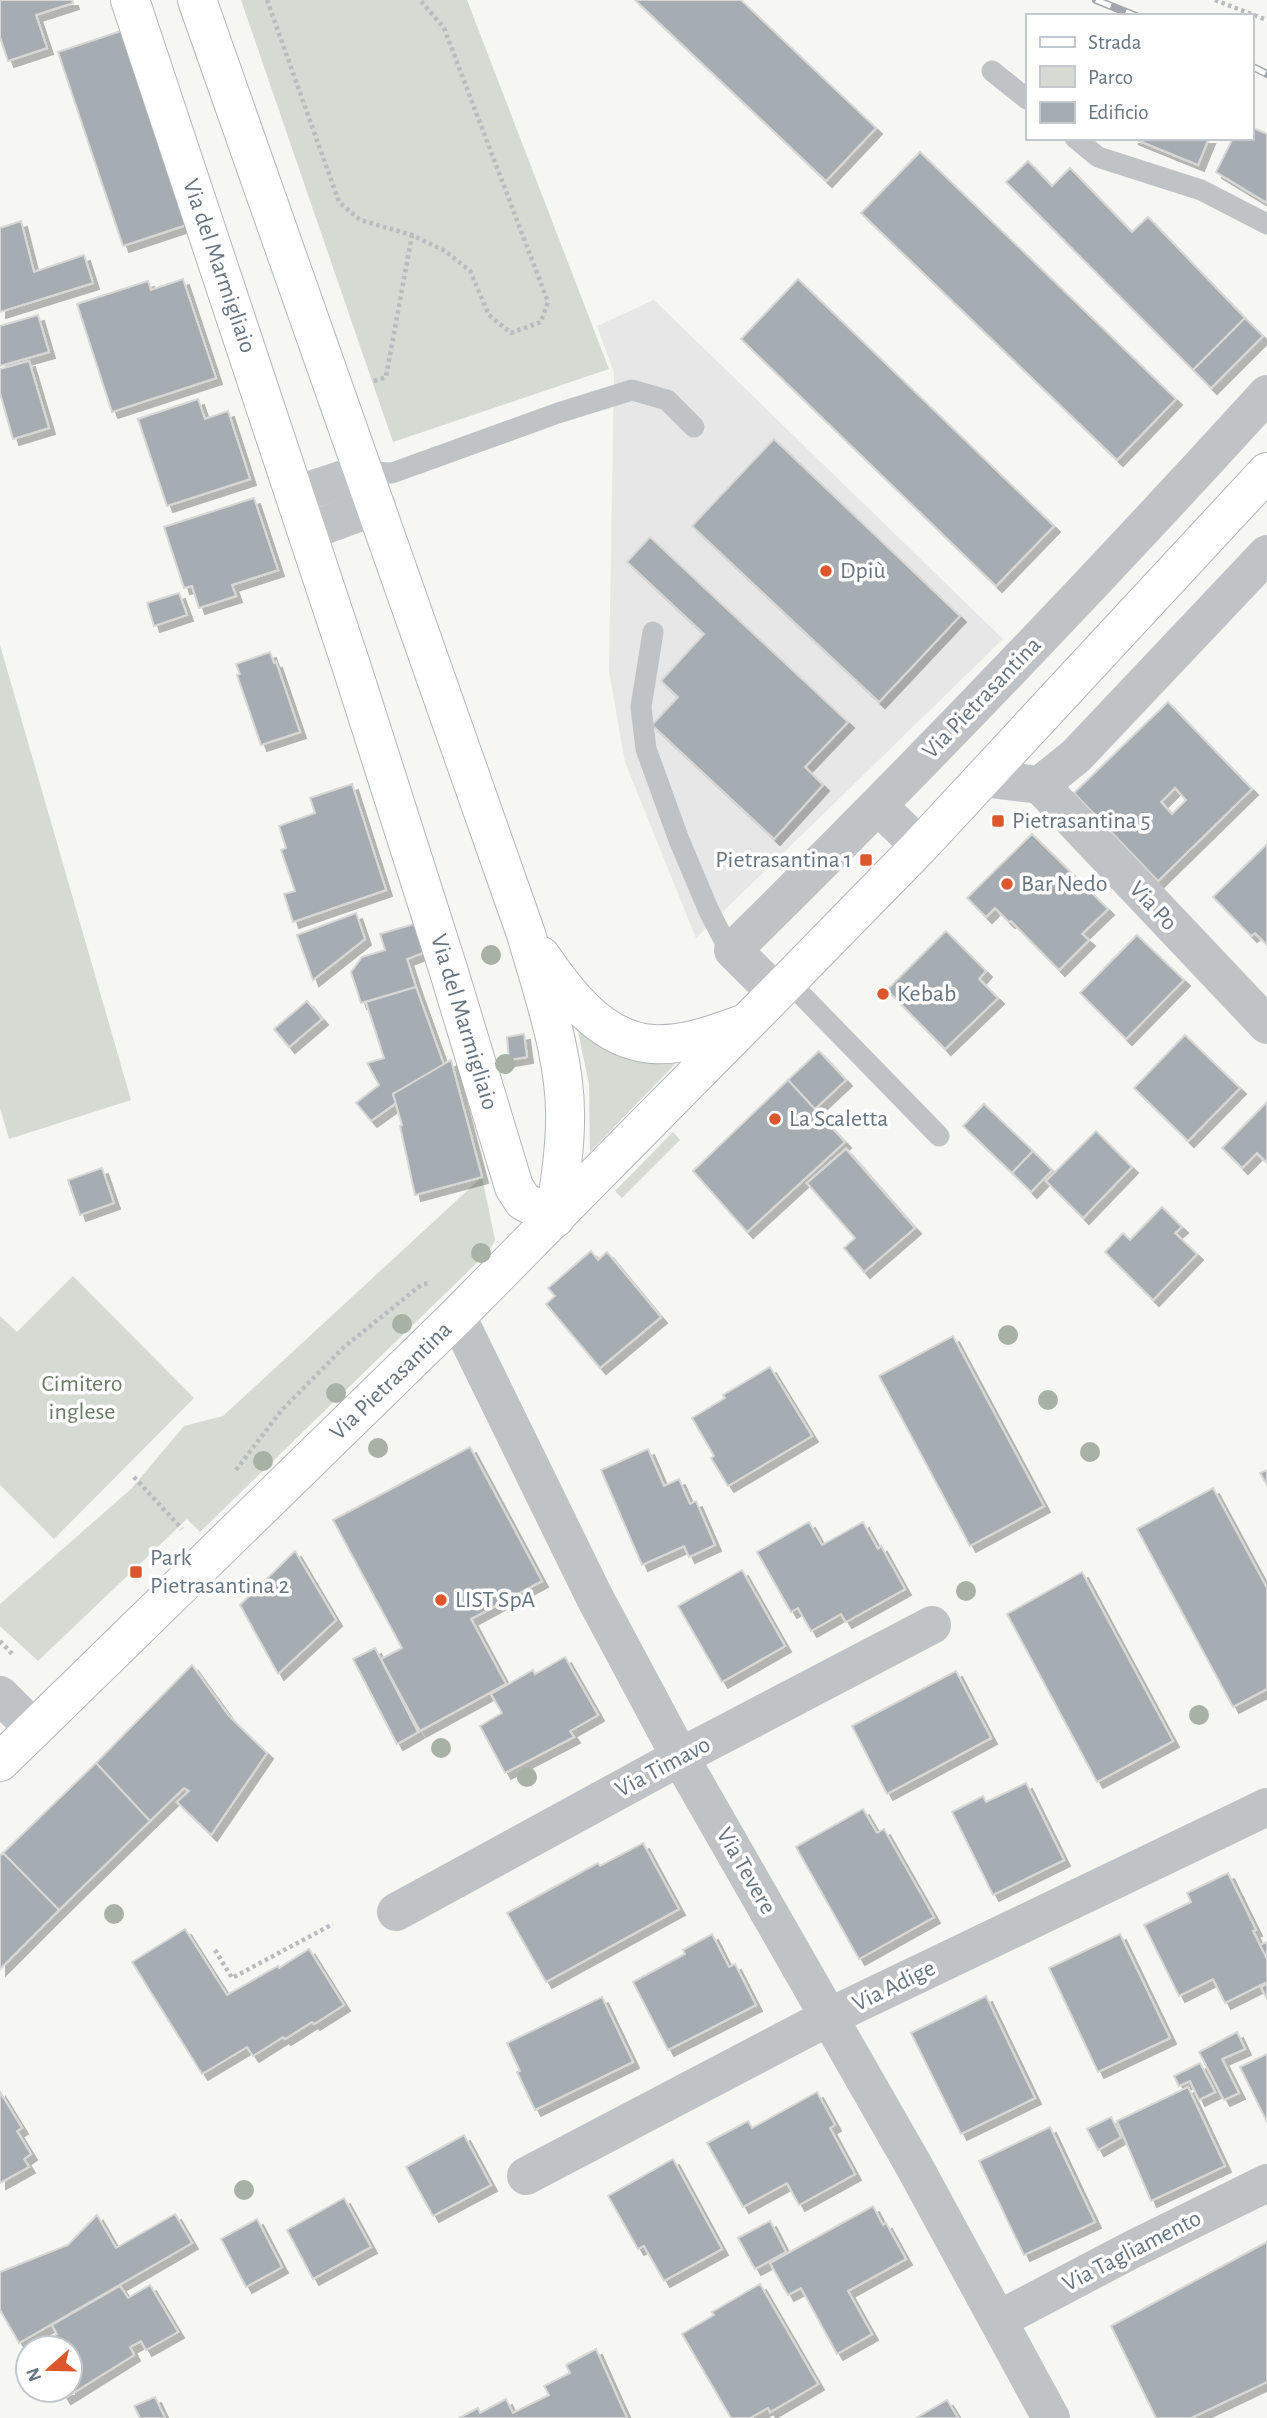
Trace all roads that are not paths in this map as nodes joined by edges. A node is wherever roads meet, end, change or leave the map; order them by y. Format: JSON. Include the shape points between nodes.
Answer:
{"nodes":[{"id":1,"x":130,"y":0,"type":"edge"},
{"id":2,"x":197,"y":0,"type":"edge"},
{"id":3,"x":992,"y":71,"type":"dead end"},
{"id":4,"x":1026,"y":98,"type":"edge"},
{"id":5,"x":1077,"y":140,"type":"edge"},
{"id":6,"x":1267,"y":224,"type":"edge"},
{"id":7,"x":1267,"y":394,"type":"edge"},
{"id":8,"x":694,"y":428,"type":"dead end"},
{"id":9,"x":1267,"y":472,"type":"edge"},
{"id":10,"x":371,"y":489,"type":"junction"},
{"id":11,"x":295,"y":495,"type":"junction"},
{"id":12,"x":307,"y":532,"type":"junction"},
{"id":13,"x":1267,"y":554,"type":"edge"},
{"id":14,"x":653,"y":632,"type":"dead end"},
{"id":15,"x":983,"y":778,"type":"junction"},
{"id":16,"x":1040,"y":786,"type":"junction"},
{"id":17,"x":879,"y":807,"type":"junction"},
{"id":18,"x":920,"y":846,"type":"junction"},
{"id":19,"x":526,"y":934,"type":"junction"},
{"id":20,"x":733,"y":950,"type":"junction"},
{"id":21,"x":782,"y":987,"type":"junction"},
{"id":22,"x":745,"y":1024,"type":"junction"},
{"id":23,"x":1267,"y":1025,"type":"edge"},
{"id":24,"x":939,"y":1136,"type":"dead end"},
{"id":25,"x":555,"y":1218,"type":"junction"},
{"id":26,"x":457,"y":1316,"type":"junction"},
{"id":27,"x":932,"y":1625,"type":"dead end"},
{"id":28,"x":0,"y":1695,"type":"edge"},
{"id":29,"x":34,"y":1729,"type":"junction"},
{"id":30,"x":680,"y":1757,"type":"junction"},
{"id":31,"x":0,"y":1762,"type":"edge"},
{"id":32,"x":1267,"y":1807,"type":"edge"},
{"id":33,"x":397,"y":1912,"type":"dead end"},
{"id":34,"x":829,"y":2017,"type":"junction"},
{"id":35,"x":526,"y":2176,"type":"dead end"},
{"id":36,"x":1267,"y":2183,"type":"edge"},
{"id":37,"x":998,"y":2320,"type":"junction"},
{"id":38,"x":1051,"y":2418,"type":"edge"}],
"edges":[{"from":1,"to":11,"type":"main road","name":"Via del Marmigliaio"},
{"from":2,"to":10,"type":"main road"},
{"from":3,"to":4,"type":"lane"},
{"from":5,"to":6,"type":"lane","via":[[1098,157],[1200,190]]},
{"from":7,"to":17,"type":"street","name":"Via Pietrasantina"},
{"from":8,"to":10,"type":"lane","via":[[667,400],[632,390],[392,473]]},
{"from":9,"to":15,"type":"main road","name":"Via Pietrasantina"},
{"from":10,"to":11,"type":"street"},
{"from":10,"to":12,"type":"street"},
{"from":10,"to":19,"type":"main road"},
{"from":11,"to":12,"type":"main road","name":"Via del Marmigliaio"},
{"from":12,"to":25,"type":"main road","name":"Via del Marmigliaio","via":[[514,1187],[523,1201]]},
{"from":13,"to":16,"type":"street","via":[[1076,756]]},
{"from":14,"to":20,"type":"lane","via":[[641,707],[646,749],[709,911]]},
{"from":15,"to":16,"type":"street"},
{"from":15,"to":18,"type":"main road","name":"Via Pietrasantina"},
{"from":16,"to":23,"type":"street","name":"Via Po"},
{"from":17,"to":18,"type":"street"},
{"from":17,"to":20,"type":"street","name":"Via Pietrasantina"},
{"from":18,"to":21,"type":"main road","name":"Via Pietrasantina"},
{"from":19,"to":22,"type":"main road","via":[[581,1007],[617,1033],[656,1044],[702,1038]]},
{"from":19,"to":25,"type":"main road","via":[[545,999],[564,1099]]},
{"from":20,"to":21,"type":"street"},
{"from":21,"to":22,"type":"main road","name":"Via Pietrasantina"},
{"from":21,"to":24,"type":"lane"},
{"from":22,"to":25,"type":"main road","name":"Via Pietrasantina"},
{"from":25,"to":26,"type":"main road","name":"Via Pietrasantina"},
{"from":26,"to":29,"type":"main road","name":"Via Pietrasantina"},
{"from":26,"to":30,"type":"street","name":"Via Tevere","via":[[594,1596]]},
{"from":27,"to":30,"type":"street","name":"Via Timavo"},
{"from":28,"to":29,"type":"street"},
{"from":29,"to":31,"type":"main road","name":"Via Pietrasantina"},
{"from":30,"to":33,"type":"street","name":"Via Timavo"},
{"from":30,"to":34,"type":"street","name":"Via Tevere"},
{"from":32,"to":34,"type":"street","name":"Via Adige"},
{"from":34,"to":35,"type":"street","name":"Via Adige"},
{"from":34,"to":37,"type":"street","name":"Via Tevere"},
{"from":36,"to":37,"type":"street","name":"Via Tagliamento"},
{"from":37,"to":38,"type":"street","name":"Via Tevere"}]}
